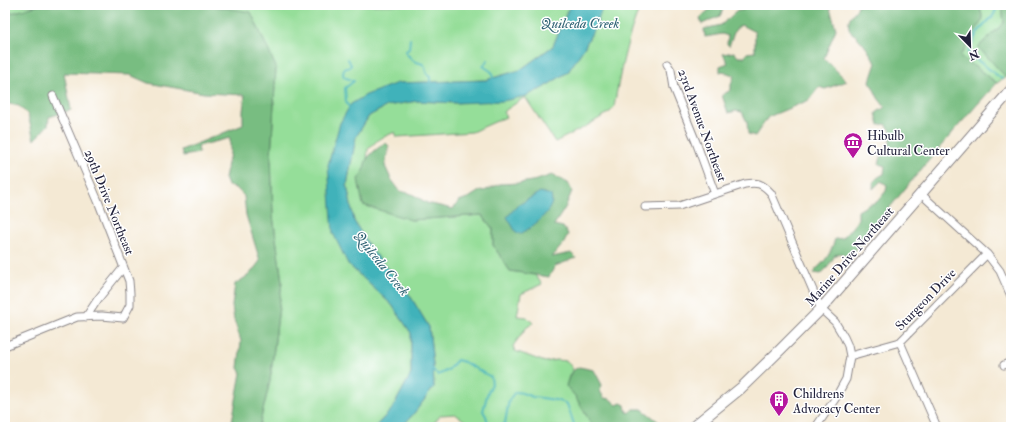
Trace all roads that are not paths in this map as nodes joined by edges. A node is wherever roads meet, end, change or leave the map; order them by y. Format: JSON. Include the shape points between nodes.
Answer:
{"nodes":[{"id":1,"x":667,"y":64,"type":"dead end"},
{"id":2,"x":1011,"y":90,"type":"edge"},
{"id":3,"x":53,"y":96,"type":"dead end"},
{"id":4,"x":715,"y":194,"type":"junction"},
{"id":5,"x":920,"y":194,"type":"junction"},
{"id":6,"x":645,"y":207,"type":"dead end"},
{"id":7,"x":987,"y":254,"type":"junction"},
{"id":8,"x":123,"y":268,"type":"junction"},
{"id":9,"x":1011,"y":296,"type":"edge"},
{"id":10,"x":821,"y":309,"type":"junction"},
{"id":11,"x":86,"y":317,"type":"junction"},
{"id":12,"x":900,"y":342,"type":"junction"},
{"id":13,"x":5,"y":346,"type":"edge"},
{"id":14,"x":850,"y":356,"type":"junction"},
{"id":15,"x":693,"y":427,"type":"edge"},
{"id":16,"x":816,"y":427,"type":"edge"},
{"id":17,"x":936,"y":427,"type":"edge"}],
"edges":[{"from":1,"to":4,"type":"street","name":"23rd Avenue Northeast"},
{"from":2,"to":5,"type":"main road","name":"Marine Drive Northeast"},
{"from":3,"to":8,"type":"street","name":"29th Drive Northeast","via":[[98,201]]},
{"from":4,"to":6,"type":"street","name":"23rd Avenue Northeast","via":[[679,206]]},
{"from":4,"to":10,"type":"street","name":"23rd Avenue Northeast","via":[[745,184],[765,186],[771,194]]},
{"from":5,"to":7,"type":"street"},
{"from":5,"to":10,"type":"main road","name":"Marine Drive Northeast"},
{"from":7,"to":9,"type":"street","via":[[1000,271]]},
{"from":7,"to":12,"type":"street","name":"Sturgeon Drive"},
{"from":8,"to":11,"type":"street"},
{"from":8,"to":11,"type":"street","name":"29th Drive Northeast","via":[[129,281],[130,293],[130,305],[123,318]]},
{"from":10,"to":14,"type":"street","name":"23rd Avenue Northeast","via":[[835,322],[848,346]]},
{"from":10,"to":15,"type":"main road","name":"Marine Drive Northeast","via":[[741,388]]},
{"from":11,"to":13,"type":"street","via":[[77,317]]},
{"from":12,"to":14,"type":"street","name":"Sturgeon Drive"},
{"from":12,"to":17,"type":"street"},
{"from":14,"to":16,"type":"street","via":[[846,379]]}]}
